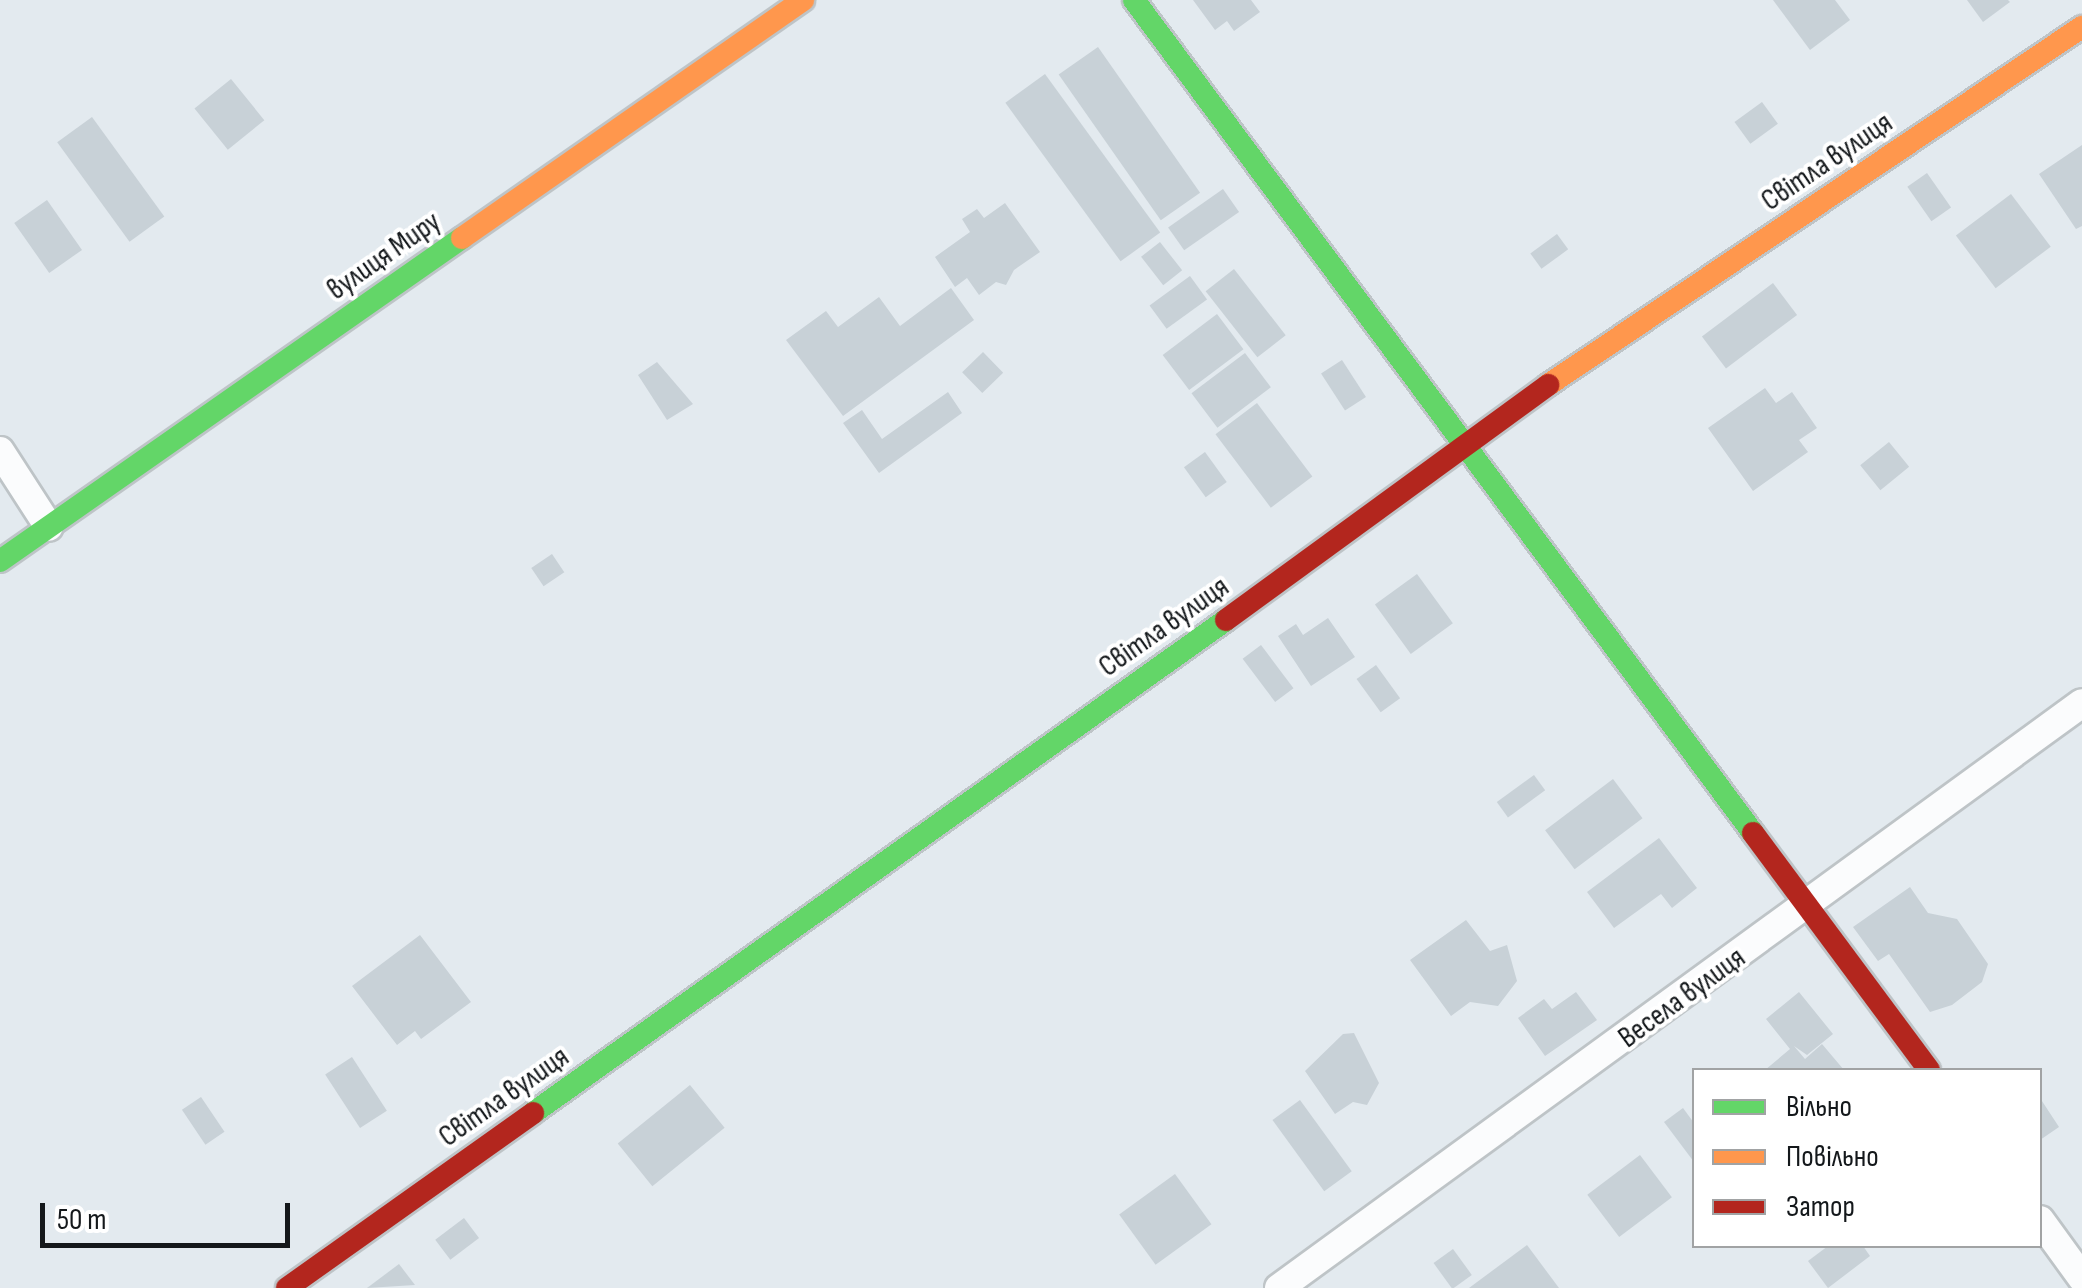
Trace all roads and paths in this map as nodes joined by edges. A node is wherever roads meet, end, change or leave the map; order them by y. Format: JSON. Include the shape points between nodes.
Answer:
{"nodes":[{"id":1,"x":803,"y":0,"type":"edge"},
{"id":2,"x":1134,"y":0,"type":"edge"},
{"id":3,"x":2082,"y":27,"type":"edge"},
{"id":4,"x":1459,"y":445,"type":"junction"},
{"id":5,"x":0,"y":451,"type":"edge"},
{"id":6,"x":49,"y":527,"type":"junction"},
{"id":7,"x":0,"y":561,"type":"edge"},
{"id":8,"x":2082,"y":703,"type":"edge"},
{"id":9,"x":1808,"y":908,"type":"junction"},
{"id":10,"x":1928,"y":1068,"type":"edge"},
{"id":11,"x":2042,"y":1223,"type":"edge"},
{"id":12,"x":2082,"y":1278,"type":"edge"},
{"id":13,"x":288,"y":1288,"type":"edge"},
{"id":14,"x":1279,"y":1288,"type":"edge"}],
"edges":[{"from":1,"to":6,"type":"street","name":"вулиця Миру"},
{"from":2,"to":4,"type":"street"},
{"from":3,"to":4,"type":"street","name":"Світла вулиця"},
{"from":4,"to":9,"type":"street"},
{"from":4,"to":13,"type":"street","name":"Світла вулиця","via":[[1368,519]]},
{"from":5,"to":6,"type":"street"},
{"from":6,"to":7,"type":"street","name":"вулиця Миру"},
{"from":8,"to":9,"type":"street","name":"Весела вулиця"},
{"from":9,"to":10,"type":"street"},
{"from":9,"to":14,"type":"street","name":"Весела вулиця"},
{"from":11,"to":12,"type":"street"}]}
